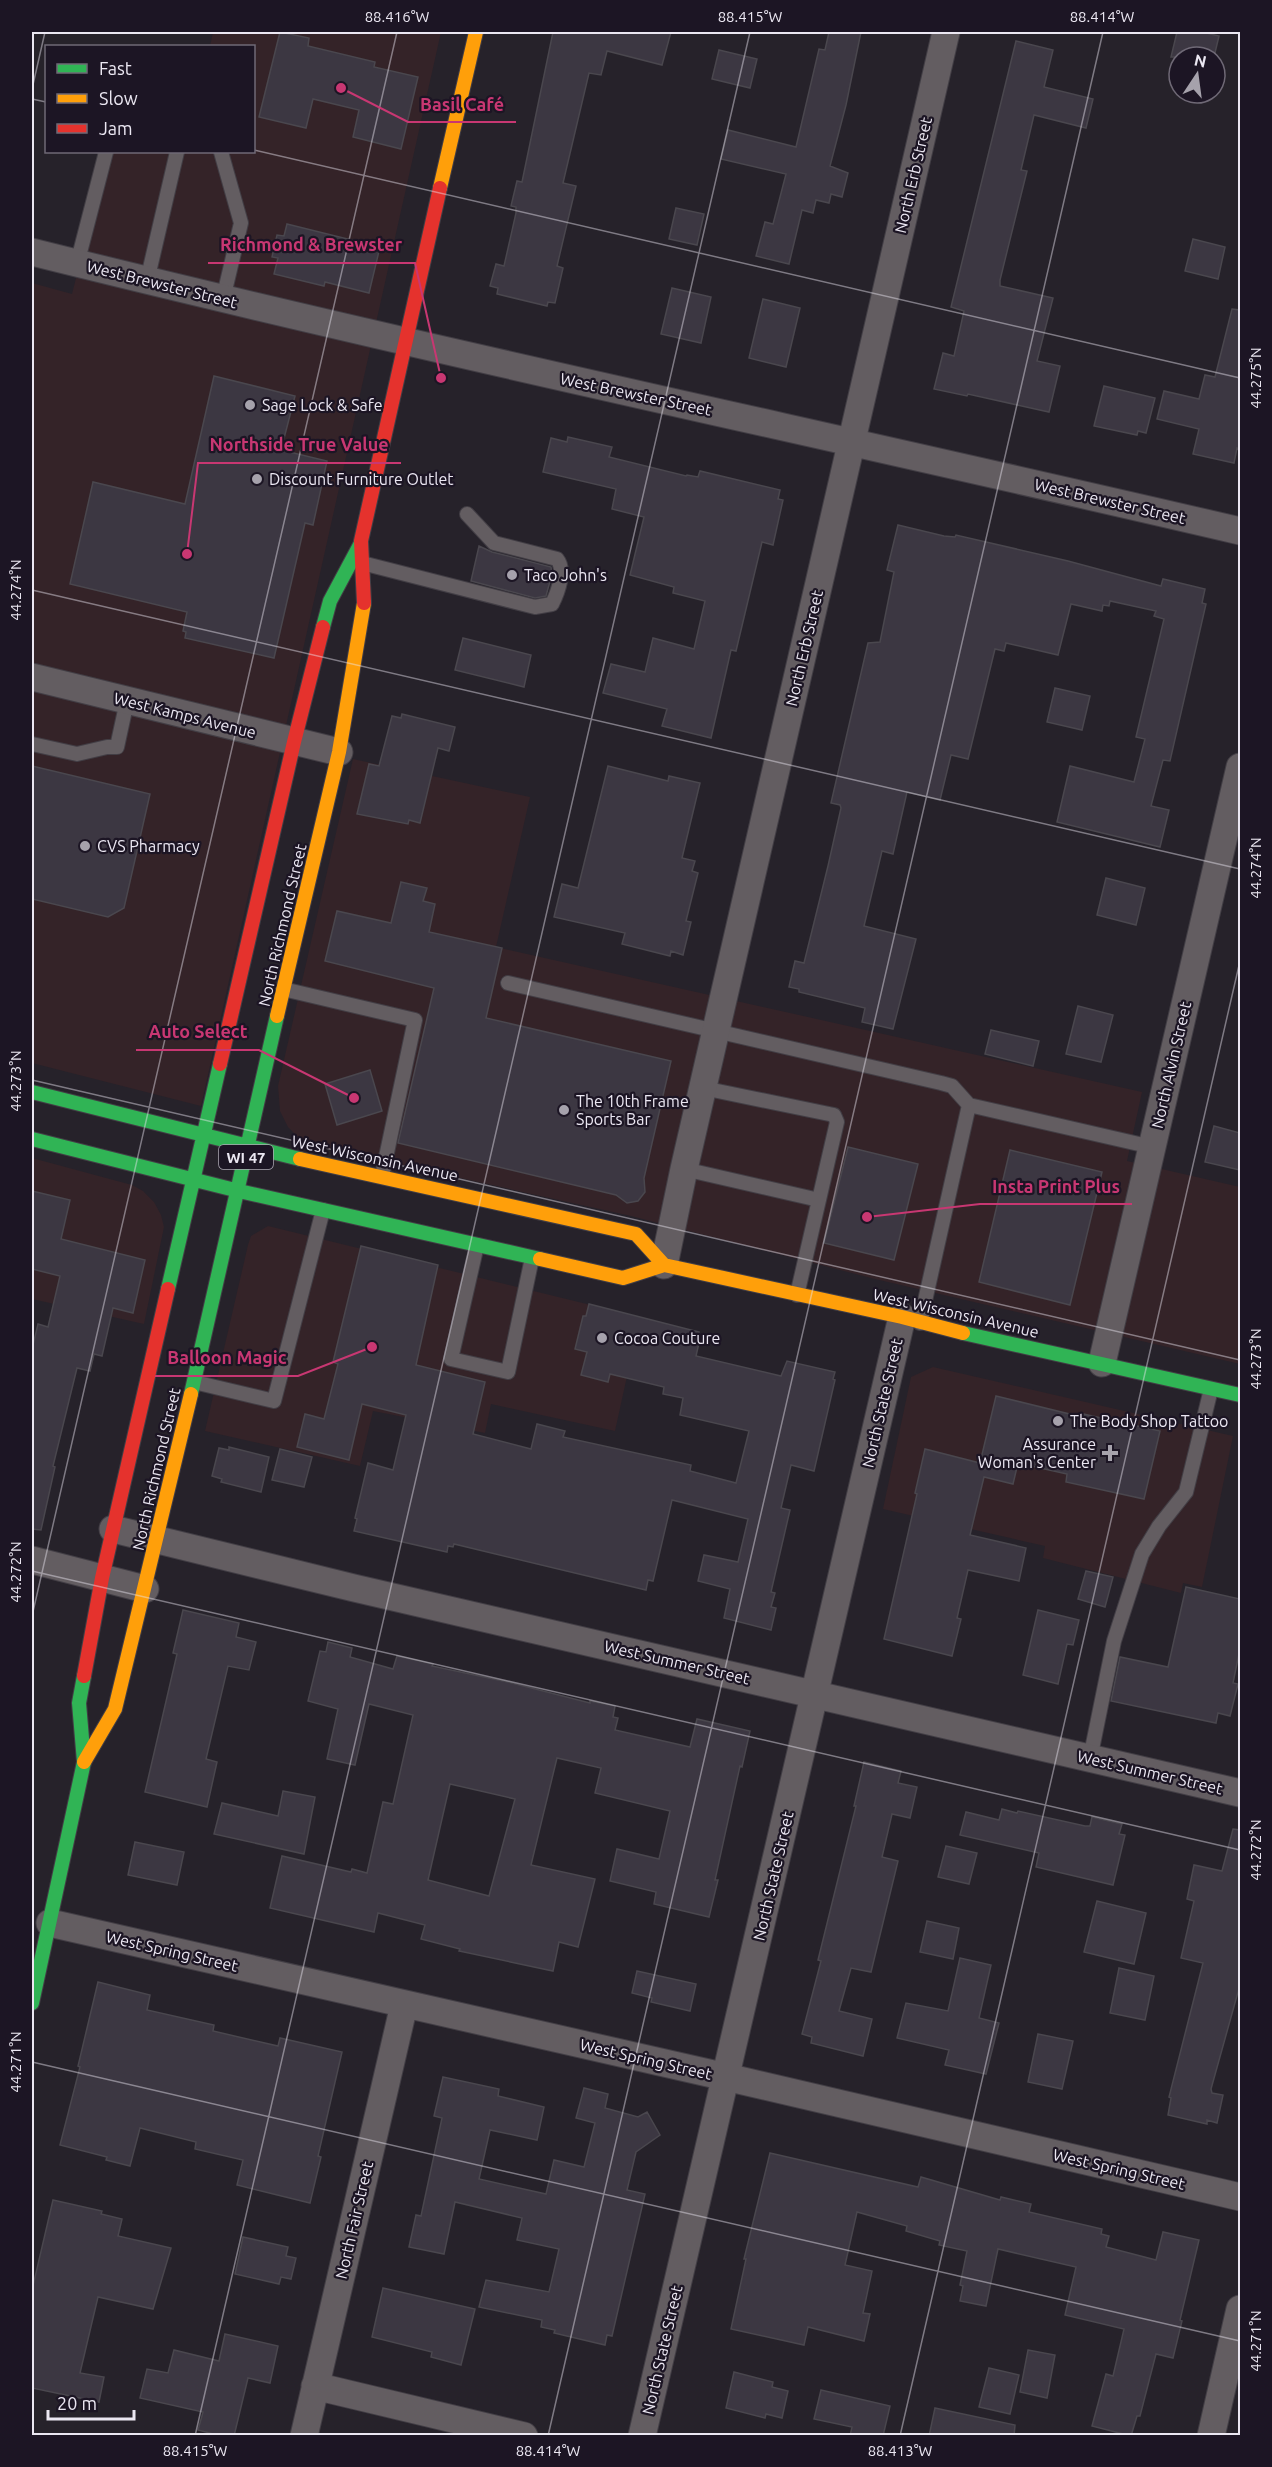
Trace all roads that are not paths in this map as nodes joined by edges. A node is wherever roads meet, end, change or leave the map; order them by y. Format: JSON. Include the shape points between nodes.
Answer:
{"nodes":[{"id":1,"x":476,"y":32,"type":"edge"},
{"id":2,"x":946,"y":32,"type":"edge"},
{"id":3,"x":106,"y":153,"type":"edge"},
{"id":4,"x":177,"y":153,"type":"edge"},
{"id":5,"x":221,"y":153,"type":"edge"},
{"id":6,"x":32,"y":252,"type":"edge"},
{"id":7,"x":77,"y":264,"type":"junction"},
{"id":8,"x":147,"y":281,"type":"junction"},
{"id":9,"x":224,"y":299,"type":"junction"},
{"id":10,"x":404,"y":342,"type":"junction"},
{"id":11,"x":851,"y":441,"type":"junction"},
{"id":12,"x":467,"y":513,"type":"dead end"},
{"id":13,"x":1240,"y":531,"type":"edge"},
{"id":14,"x":357,"y":562,"type":"junction"},
{"id":15,"x":32,"y":677,"type":"edge"},
{"id":16,"x":127,"y":700,"type":"junction"},
{"id":17,"x":294,"y":742,"type":"junction"},
{"id":18,"x":32,"y":744,"type":"edge"},
{"id":19,"x":339,"y":752,"type":"junction"},
{"id":20,"x":1240,"y":767,"type":"edge"},
{"id":21,"x":508,"y":983,"type":"dead end"},
{"id":22,"x":283,"y":989,"type":"junction"},
{"id":23,"x":717,"y":1031,"type":"junction"},
{"id":24,"x":703,"y":1088,"type":"junction"},
{"id":25,"x":32,"y":1092,"type":"edge"},
{"id":26,"x":969,"y":1105,"type":"junction"},
{"id":27,"x":204,"y":1136,"type":"junction"},
{"id":28,"x":32,"y":1139,"type":"edge"},
{"id":29,"x":249,"y":1147,"type":"junction"},
{"id":30,"x":1152,"y":1147,"type":"junction"},
{"id":31,"x":684,"y":1169,"type":"junction"},
{"id":32,"x":382,"y":1176,"type":"junction"},
{"id":33,"x":194,"y":1180,"type":"junction"},
{"id":34,"x":238,"y":1191,"type":"junction"},
{"id":35,"x":819,"y":1200,"type":"junction"},
{"id":36,"x":323,"y":1210,"type":"junction"},
{"id":37,"x":477,"y":1245,"type":"junction"},
{"id":38,"x":532,"y":1258,"type":"junction"},
{"id":39,"x":664,"y":1265,"type":"junction"},
{"id":40,"x":797,"y":1296,"type":"junction"},
{"id":41,"x":911,"y":1320,"type":"junction"},
{"id":42,"x":1102,"y":1363,"type":"junction"},
{"id":43,"x":194,"y":1382,"type":"junction"},
{"id":44,"x":1211,"y":1389,"type":"junction"},
{"id":45,"x":1240,"y":1395,"type":"edge"},
{"id":46,"x":113,"y":1529,"type":"junction"},
{"id":47,"x":157,"y":1540,"type":"junction"},
{"id":48,"x":32,"y":1560,"type":"edge"},
{"id":49,"x":102,"y":1578,"type":"junction"},
{"id":50,"x":145,"y":1589,"type":"junction"},
{"id":51,"x":815,"y":1693,"type":"junction"},
{"id":52,"x":1090,"y":1759,"type":"junction"},
{"id":53,"x":84,"y":1762,"type":"junction"},
{"id":54,"x":1240,"y":1793,"type":"edge"},
{"id":55,"x":50,"y":1923,"type":"junction"},
{"id":56,"x":32,"y":2002,"type":"edge"},
{"id":57,"x":404,"y":2005,"type":"junction"},
{"id":58,"x":726,"y":2077,"type":"junction"},
{"id":59,"x":1240,"y":2197,"type":"edge"},
{"id":60,"x":1240,"y":2309,"type":"edge"},
{"id":61,"x":315,"y":2386,"type":"junction"},
{"id":62,"x":303,"y":2436,"type":"edge"},
{"id":63,"x":525,"y":2436,"type":"edge"},
{"id":64,"x":642,"y":2436,"type":"edge"},
{"id":65,"x":1211,"y":2436,"type":"edge"}],
"edges":[{"from":1,"to":10,"type":"main road","name":"North Richmond Street","number":"WI 47"},
{"from":2,"to":11,"type":"street","name":"North Erb Street"},
{"from":3,"to":7,"type":"lane"},
{"from":4,"to":8,"type":"lane"},
{"from":5,"to":9,"type":"lane","via":[[241,223]]},
{"from":6,"to":7,"type":"street","name":"West Brewster Street"},
{"from":7,"to":8,"type":"street","name":"West Brewster Street"},
{"from":8,"to":9,"type":"street","name":"West Brewster Street"},
{"from":9,"to":10,"type":"street","name":"West Brewster Street"},
{"from":10,"to":11,"type":"street","name":"West Brewster Street"},
{"from":10,"to":14,"type":"main road","name":"North Richmond Street","number":"WI 47"},
{"from":11,"to":13,"type":"street","name":"West Brewster Street"},
{"from":11,"to":23,"type":"street","name":"North Erb Street"},
{"from":12,"to":14,"type":"lane","via":[[494,543],[557,559],[561,570],[552,604],[535,607]]},
{"from":14,"to":17,"type":"main road","name":"North Richmond Street","number":"WI 47","via":[[330,601]]},
{"from":14,"to":19,"type":"main road","name":"North Richmond Street","number":"WI 47","via":[[364,609]]},
{"from":15,"to":16,"type":"street","name":"West Kamps Avenue"},
{"from":16,"to":17,"type":"street","name":"West Kamps Avenue"},
{"from":16,"to":18,"type":"lane","via":[[117,747],[76,754]]},
{"from":17,"to":19,"type":"street","name":"West Kamps Avenue"},
{"from":17,"to":27,"type":"main road","name":"North Richmond Street","number":"WI 47"},
{"from":19,"to":22,"type":"main road","name":"North Richmond Street","number":"WI 47"},
{"from":20,"to":30,"type":"street","name":"North Alvin Street"},
{"from":21,"to":23,"type":"lane"},
{"from":22,"to":29,"type":"main road","name":"North Richmond Street","number":"WI 47"},
{"from":22,"to":32,"type":"lane","via":[[415,1020]]},
{"from":23,"to":24,"type":"street","name":"North Erb Street"},
{"from":23,"to":26,"type":"lane","via":[[952,1086]]},
{"from":24,"to":31,"type":"street","name":"North Erb Street"},
{"from":24,"to":35,"type":"lane","via":[[834,1115],[837,1122]]},
{"from":25,"to":27,"type":"main road","name":"West Wisconsin Avenue"},
{"from":26,"to":30,"type":"lane"},
{"from":26,"to":41,"type":"lane"},
{"from":27,"to":29,"type":"main road","name":"West Wisconsin Avenue"},
{"from":27,"to":33,"type":"main road","name":"North Richmond Street","number":"WI 47"},
{"from":28,"to":33,"type":"main road"},
{"from":29,"to":32,"type":"main road","name":"West Wisconsin Avenue"},
{"from":29,"to":34,"type":"main road","name":"North Richmond Street","number":"WI 47"},
{"from":30,"to":42,"type":"street","name":"North Alvin Street"},
{"from":31,"to":35,"type":"lane"},
{"from":31,"to":39,"type":"street","name":"North Erb Street"},
{"from":32,"to":39,"type":"main road","name":"West Wisconsin Avenue","via":[[636,1234]]},
{"from":33,"to":34,"type":"main road"},
{"from":33,"to":46,"type":"main road","name":"North Richmond Street","number":"WI 47"},
{"from":34,"to":36,"type":"main road"},
{"from":34,"to":43,"type":"main road","name":"North Richmond Street","number":"WI 47"},
{"from":35,"to":40,"type":"lane"},
{"from":36,"to":37,"type":"main road"},
{"from":36,"to":43,"type":"lane","via":[[274,1401]]},
{"from":37,"to":38,"type":"main road"},
{"from":37,"to":38,"type":"lane","via":[[451,1359],[508,1372]]},
{"from":38,"to":39,"type":"main road","via":[[623,1278]]},
{"from":39,"to":40,"type":"main road","name":"West Wisconsin Avenue"},
{"from":40,"to":41,"type":"main road","name":"West Wisconsin Avenue"},
{"from":41,"to":42,"type":"main road","name":"West Wisconsin Avenue"},
{"from":41,"to":51,"type":"street","name":"North State Street"},
{"from":42,"to":44,"type":"main road","name":"West Wisconsin Avenue"},
{"from":43,"to":47,"type":"main road","name":"North Richmond Street","number":"WI 47"},
{"from":44,"to":45,"type":"main road","name":"West Wisconsin Avenue"},
{"from":44,"to":52,"type":"lane","via":[[1186,1492],[1142,1554],[1114,1641]]},
{"from":46,"to":47,"type":"street","name":"West Summer Street"},
{"from":46,"to":49,"type":"main road","name":"North Richmond Street","number":"WI 47"},
{"from":47,"to":50,"type":"main road","name":"North Richmond Street","number":"WI 47"},
{"from":47,"to":51,"type":"street","name":"West Summer Street"},
{"from":48,"to":49,"type":"street"},
{"from":49,"to":50,"type":"street"},
{"from":49,"to":53,"type":"main road","name":"North Richmond Street","number":"WI 47","via":[[80,1703]]},
{"from":50,"to":53,"type":"main road","name":"North Richmond Street","number":"WI 47","via":[[115,1709]]},
{"from":51,"to":52,"type":"street","name":"West Summer Street"},
{"from":51,"to":58,"type":"street","name":"North State Street"},
{"from":52,"to":54,"type":"street","name":"West Summer Street"},
{"from":53,"to":55,"type":"main road","name":"North Richmond Street","number":"WI 47"},
{"from":55,"to":56,"type":"main road","name":"North Richmond Street","number":"WI 47"},
{"from":55,"to":57,"type":"street","name":"West Spring Street"},
{"from":57,"to":58,"type":"street","name":"West Spring Street"},
{"from":57,"to":61,"type":"street","name":"North Fair Street"},
{"from":58,"to":59,"type":"street","name":"West Spring Street"},
{"from":58,"to":64,"type":"street","name":"North State Street"},
{"from":60,"to":65,"type":"street"},
{"from":61,"to":62,"type":"street","name":"North Fair Street"},
{"from":61,"to":63,"type":"street"}]}
